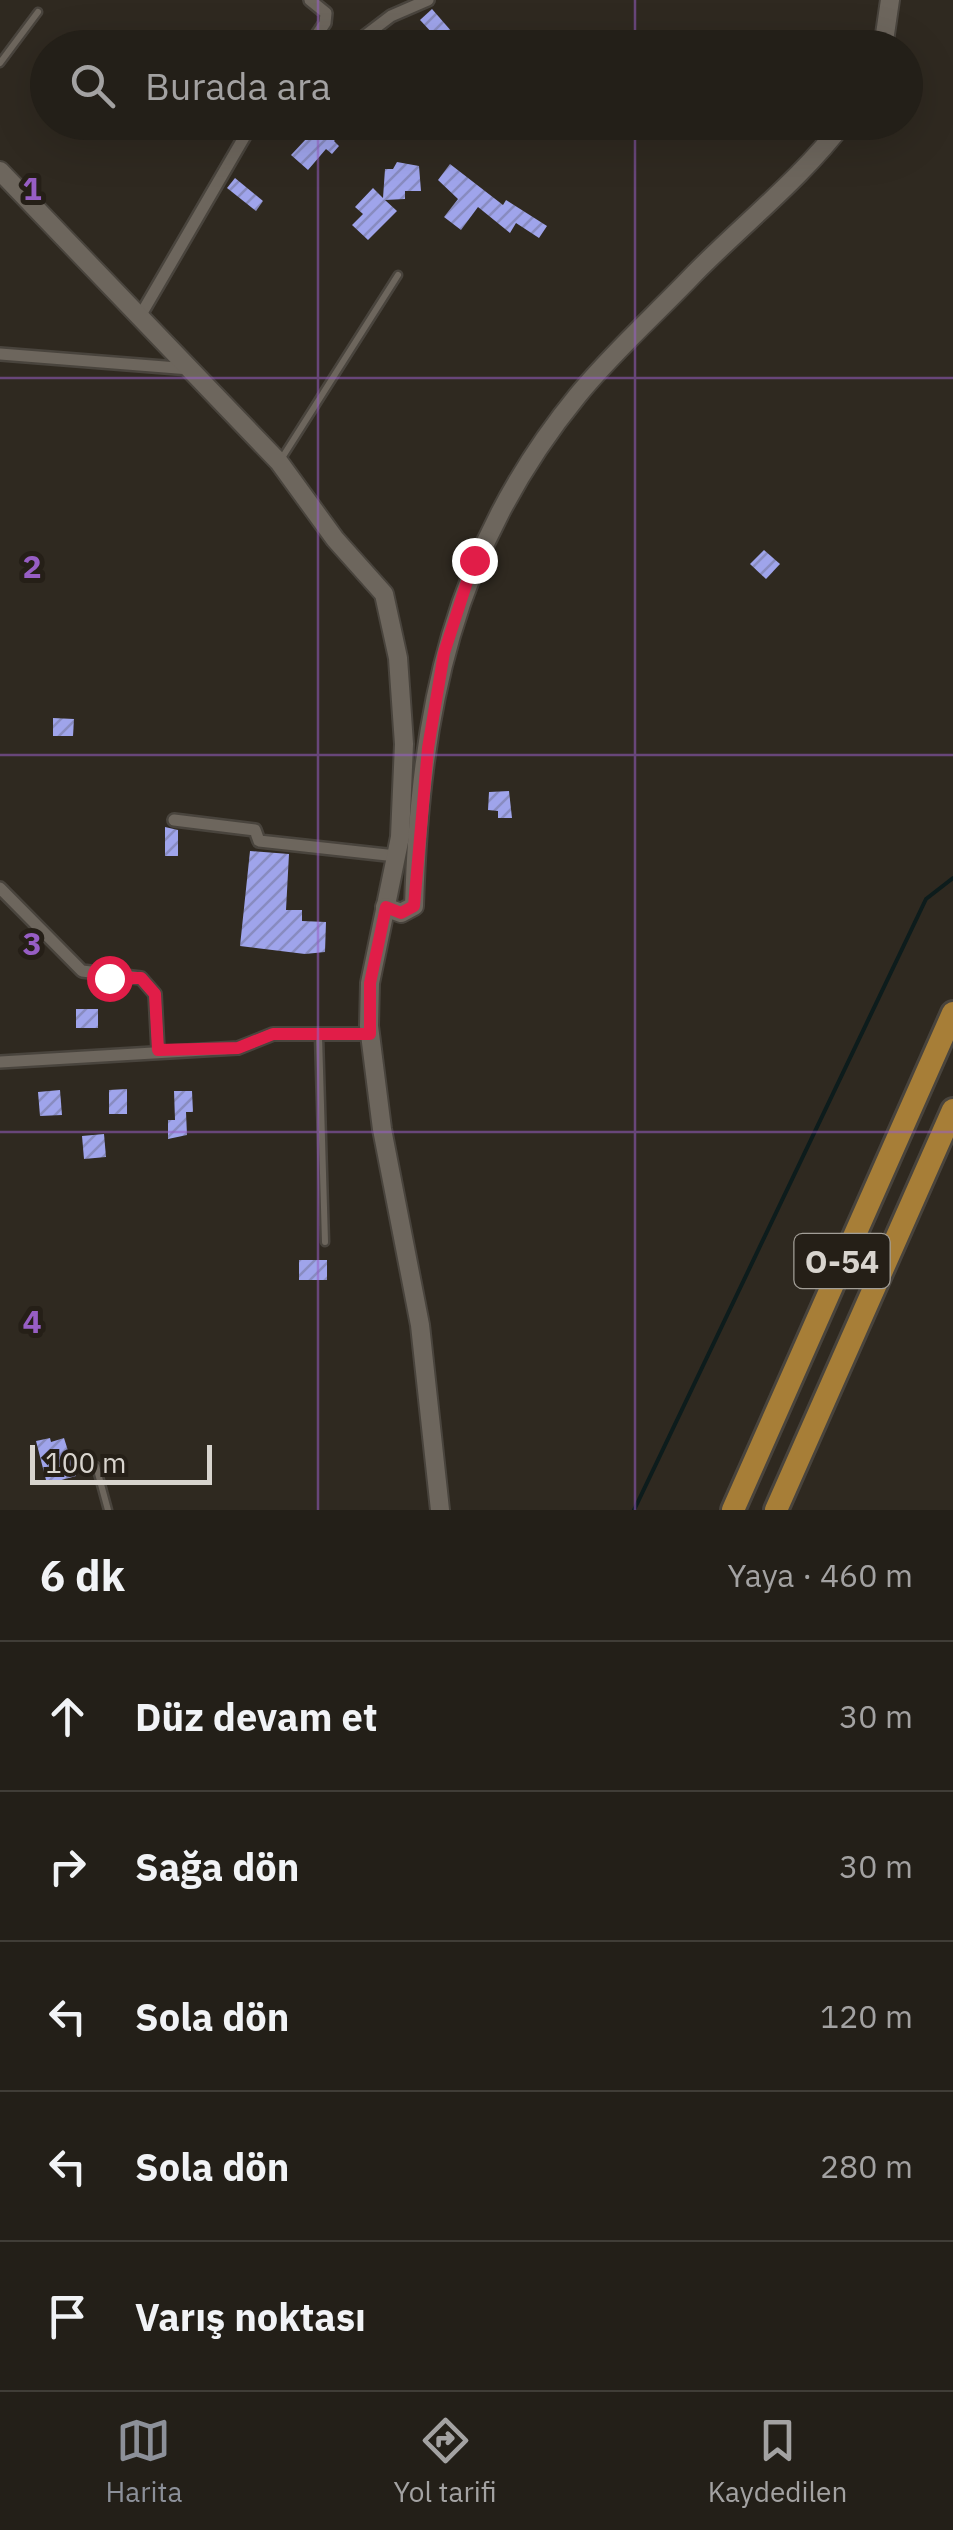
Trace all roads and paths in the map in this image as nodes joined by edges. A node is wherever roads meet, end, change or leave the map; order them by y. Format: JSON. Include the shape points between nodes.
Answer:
{"nodes":[{"id":1,"x":310,"y":0,"type":"edge"},
{"id":2,"x":428,"y":0,"type":"edge"},
{"id":3,"x":890,"y":0,"type":"edge"},
{"id":4,"x":38,"y":12,"type":"dead end"},
{"id":5,"x":320,"y":30,"type":"edge"},
{"id":6,"x":373,"y":30,"type":"edge"},
{"id":7,"x":885,"y":30,"type":"edge"},
{"id":8,"x":0,"y":63,"type":"edge"},
{"id":9,"x":242,"y":140,"type":"edge"},
{"id":10,"x":826,"y":140,"type":"edge"},
{"id":11,"x":0,"y":171,"type":"edge"},
{"id":12,"x":398,"y":275,"type":"dead end"},
{"id":13,"x":138,"y":318,"type":"junction"},
{"id":14,"x":0,"y":354,"type":"edge"},
{"id":15,"x":190,"y":369,"type":"junction"},
{"id":16,"x":280,"y":462,"type":"junction"},
{"id":17,"x":174,"y":820,"type":"dead end"},
{"id":18,"x":396,"y":856,"type":"junction"},
{"id":19,"x":0,"y":888,"type":"edge"},
{"id":20,"x":386,"y":907,"type":"junction"},
{"id":21,"x":953,"y":1014,"type":"edge"},
{"id":22,"x":319,"y":1034,"type":"junction"},
{"id":23,"x":370,"y":1034,"type":"junction"},
{"id":24,"x":158,"y":1050,"type":"junction"},
{"id":25,"x":0,"y":1062,"type":"edge"},
{"id":26,"x":953,"y":1110,"type":"edge"},
{"id":27,"x":326,"y":1242,"type":"dead end"},
{"id":28,"x":436,"y":1454,"type":"junction"},
{"id":29,"x":96,"y":1466,"type":"dead end"},
{"id":30,"x":108,"y":1510,"type":"edge"},
{"id":31,"x":428,"y":1510,"type":"edge"},
{"id":32,"x":440,"y":1510,"type":"edge"},
{"id":33,"x":732,"y":1510,"type":"edge"},
{"id":34,"x":776,"y":1510,"type":"edge"}],
"edges":[{"from":1,"to":5,"type":"street","via":[[326,14]]},
{"from":2,"to":6,"type":"street"},
{"from":3,"to":7,"type":"street"},
{"from":4,"to":8,"type":"lane"},
{"from":9,"to":13,"type":"street"},
{"from":10,"to":20,"type":"street","via":[[579,394],[524,468],[474,560],[444,653],[414,906],[401,913]]},
{"from":11,"to":13,"type":"street"},
{"from":12,"to":16,"type":"lane"},
{"from":13,"to":15,"type":"street"},
{"from":14,"to":15,"type":"street"},
{"from":15,"to":16,"type":"street"},
{"from":16,"to":18,"type":"street","via":[[384,594],[398,658],[404,744]]},
{"from":17,"to":18,"type":"street","via":[[255,830],[258,841]]},
{"from":18,"to":20,"type":"street"},
{"from":19,"to":24,"type":"street","via":[[82,972],[141,978],[155,994]]},
{"from":20,"to":23,"type":"street","via":[[370,983]]},
{"from":21,"to":33,"type":"highway","number":"O-54"},
{"from":22,"to":23,"type":"street"},
{"from":22,"to":24,"type":"street","via":[[273,1034],[238,1048]]},
{"from":22,"to":27,"type":"lane"},
{"from":23,"to":28,"type":"street"},
{"from":24,"to":25,"type":"street"},
{"from":26,"to":34,"type":"highway","number":"O-54"},
{"from":28,"to":31,"type":"street"},
{"from":28,"to":32,"type":"street"},
{"from":29,"to":30,"type":"lane"}]}
